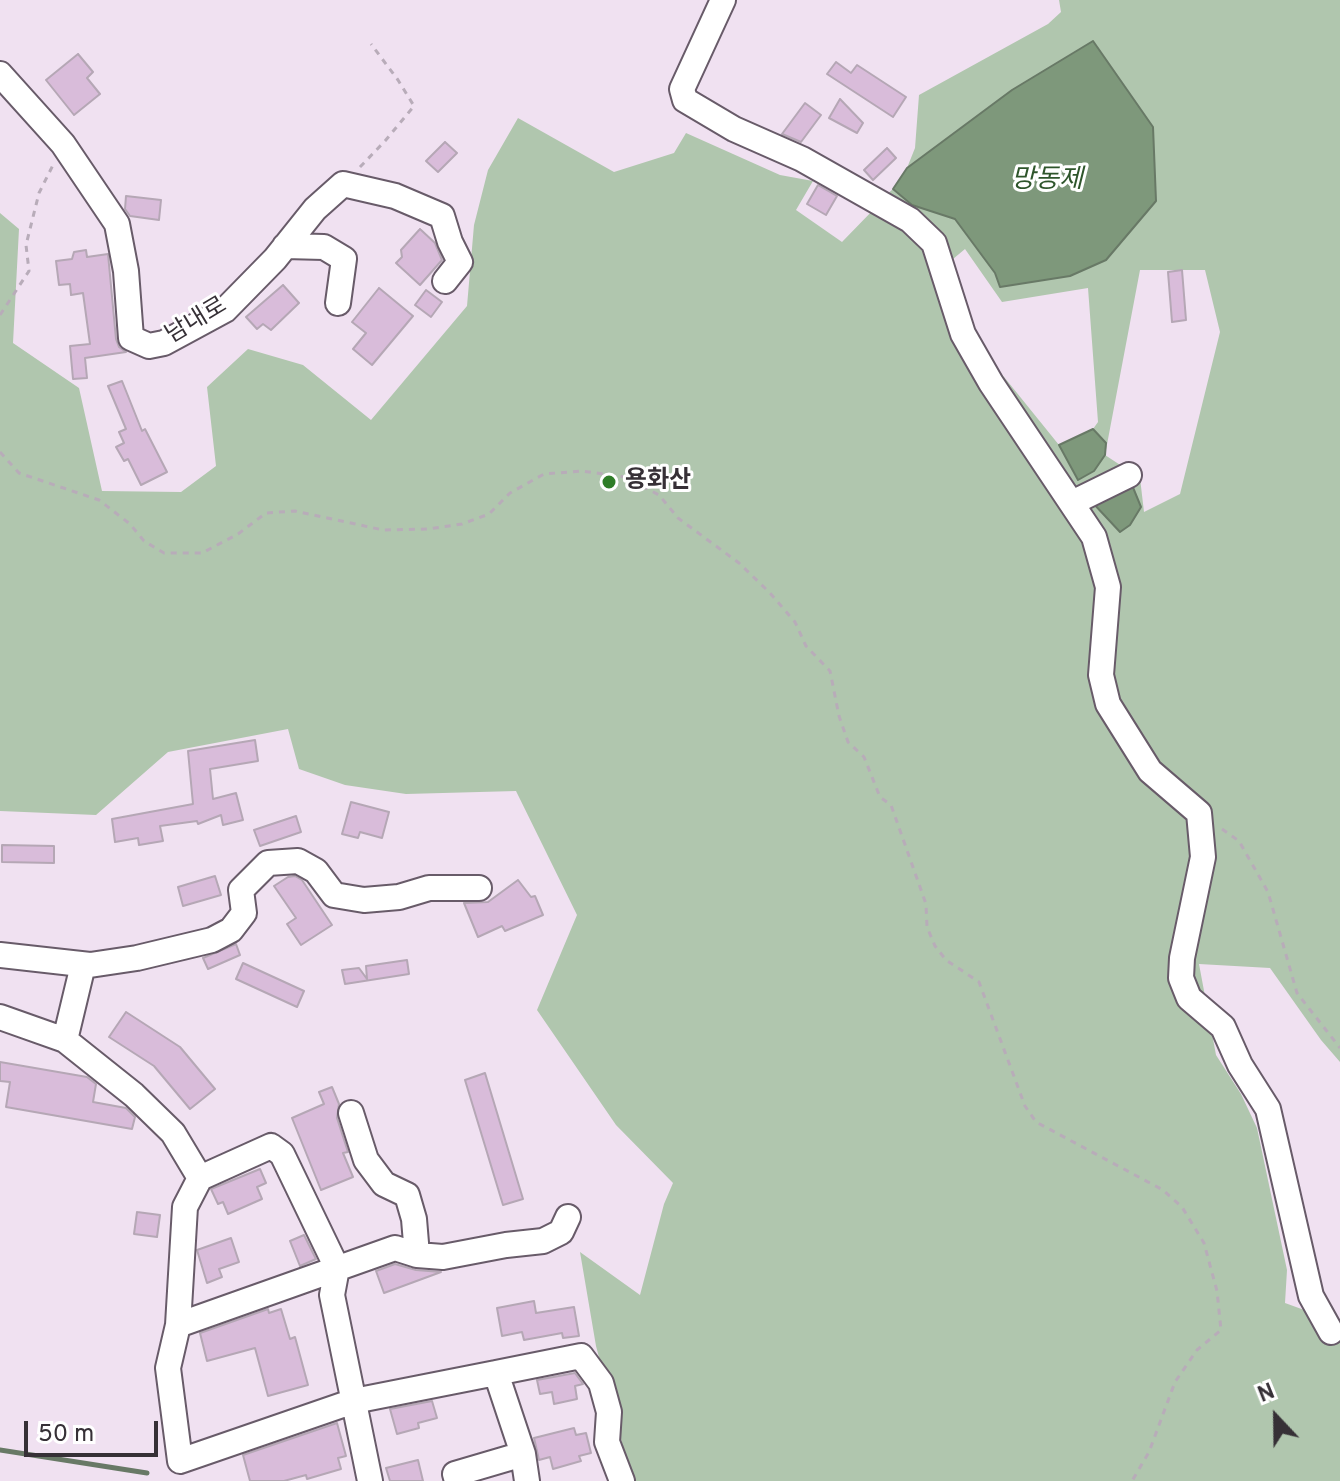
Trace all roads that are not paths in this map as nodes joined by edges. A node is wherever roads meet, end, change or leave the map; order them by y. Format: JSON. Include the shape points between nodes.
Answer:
{"nodes":[{"id":1,"x":723,"y":0,"type":"edge"},
{"id":2,"x":0,"y":74,"type":"edge"},
{"id":3,"x":285,"y":246,"type":"junction"},
{"id":4,"x":445,"y":281,"type":"dead end"},
{"id":5,"x":338,"y":303,"type":"dead end"},
{"id":6,"x":1129,"y":475,"type":"dead end"},
{"id":7,"x":1072,"y":503,"type":"junction"},
{"id":8,"x":479,"y":888,"type":"dead end"},
{"id":9,"x":0,"y":955,"type":"edge"},
{"id":10,"x":83,"y":965,"type":"junction"},
{"id":11,"x":0,"y":1017,"type":"edge"},
{"id":12,"x":65,"y":1040,"type":"junction"},
{"id":13,"x":351,"y":1113,"type":"dead end"},
{"id":14,"x":200,"y":1178,"type":"junction"},
{"id":15,"x":568,"y":1217,"type":"dead end"},
{"id":16,"x":417,"y":1255,"type":"junction"},
{"id":17,"x":337,"y":1268,"type":"junction"},
{"id":18,"x":178,"y":1325,"type":"junction"},
{"id":19,"x":1331,"y":1332,"type":"dead end"},
{"id":20,"x":496,"y":1373,"type":"junction"},
{"id":21,"x":354,"y":1401,"type":"junction"},
{"id":22,"x":523,"y":1454,"type":"junction"},
{"id":23,"x":181,"y":1471,"type":"edge"},
{"id":24,"x":370,"y":1481,"type":"edge"},
{"id":25,"x":457,"y":1481,"type":"edge"},
{"id":26,"x":527,"y":1481,"type":"edge"},
{"id":27,"x":622,"y":1481,"type":"edge"}],
"edges":[{"from":1,"to":7,"type":"street","via":[[682,89],[685,100],[910,220],[934,243],[963,334]]},
{"from":2,"to":3,"type":"street","name":"남내로","via":[[63,144],[117,224],[131,338],[149,346],[164,343],[225,310]]},
{"from":3,"to":4,"type":"street","name":"남내로","via":[[343,184],[395,196],[442,216],[460,262]]},
{"from":3,"to":5,"type":"street","via":[[324,247],[344,259]]},
{"from":6,"to":7,"type":"street"},
{"from":7,"to":19,"type":"street","via":[[1094,537],[1108,587],[1101,675],[1108,704],[1150,771],[1199,813],[1203,857],[1181,978],[1189,998],[1223,1027],[1268,1109],[1311,1296]]},
{"from":8,"to":10,"type":"street","via":[[429,888],[364,900],[334,895],[316,871],[298,861],[268,863],[241,890],[244,913],[231,930],[212,940],[137,958]]},
{"from":9,"to":10,"type":"street"},
{"from":10,"to":12,"type":"street"},
{"from":11,"to":12,"type":"street"},
{"from":12,"to":14,"type":"street","via":[[173,1133]]},
{"from":13,"to":16,"type":"street","via":[[366,1160],[384,1184],[407,1195]]},
{"from":14,"to":17,"type":"street","via":[[271,1146],[282,1154]]},
{"from":14,"to":18,"type":"street","via":[[185,1207]]},
{"from":15,"to":16,"type":"street","via":[[561,1232],[543,1241],[443,1257]]},
{"from":16,"to":17,"type":"street","via":[[395,1248]]},
{"from":17,"to":18,"type":"street"},
{"from":17,"to":21,"type":"street","via":[[332,1295]]},
{"from":18,"to":23,"type":"street","via":[[168,1368]]},
{"from":20,"to":21,"type":"street"},
{"from":20,"to":22,"type":"street"},
{"from":20,"to":27,"type":"street","via":[[581,1356],[601,1383],[609,1412],[607,1442]]},
{"from":21,"to":23,"type":"street"},
{"from":21,"to":24,"type":"street"},
{"from":22,"to":25,"type":"street","via":[[455,1474]]},
{"from":22,"to":26,"type":"street"}]}
